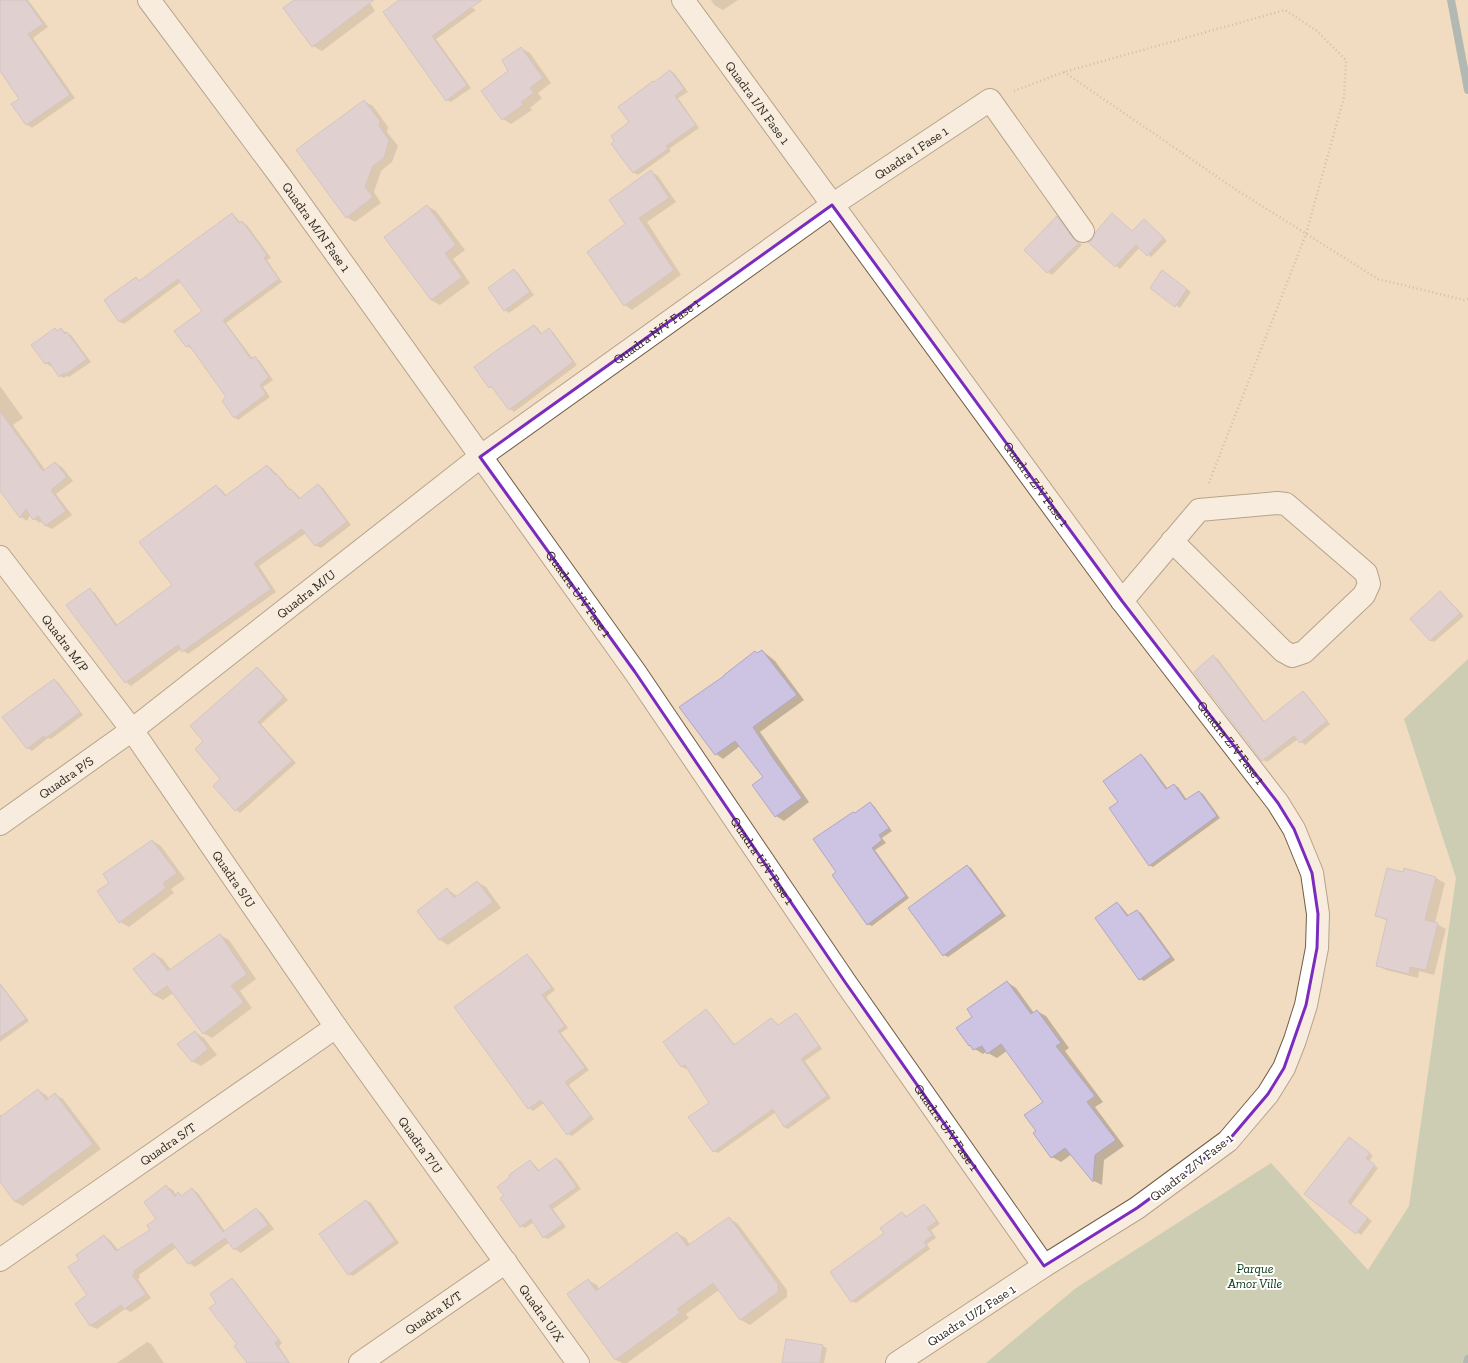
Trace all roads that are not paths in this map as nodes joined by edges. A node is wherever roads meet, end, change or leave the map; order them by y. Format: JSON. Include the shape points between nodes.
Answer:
{"nodes":[{"id":1,"x":149,"y":0,"type":"edge"},
{"id":2,"x":683,"y":0,"type":"edge"},
{"id":3,"x":832,"y":205,"type":"junction"},
{"id":4,"x":1083,"y":231,"type":"dead end"},
{"id":5,"x":480,"y":457,"type":"junction"},
{"id":6,"x":1172,"y":541,"type":"junction"},
{"id":7,"x":0,"y":556,"type":"edge"},
{"id":8,"x":1122,"y":601,"type":"junction"},
{"id":9,"x":132,"y":730,"type":"junction"},
{"id":10,"x":0,"y":824,"type":"edge"},
{"id":11,"x":336,"y":1027,"type":"junction"},
{"id":12,"x":0,"y":1260,"type":"edge"},
{"id":13,"x":506,"y":1262,"type":"junction"},
{"id":14,"x":1044,"y":1266,"type":"junction"},
{"id":15,"x":360,"y":1363,"type":"edge"},
{"id":16,"x":578,"y":1363,"type":"edge"},
{"id":17,"x":897,"y":1363,"type":"edge"}],
"edges":[{"from":1,"to":5,"type":"street","name":"Quadra M/N Fase 1"},
{"from":2,"to":3,"type":"street","name":"Quadra I/N Fase 1"},
{"from":3,"to":4,"type":"street","name":"Quadra I Fase 1","via":[[990,100]]},
{"from":3,"to":5,"type":"street","name":"Quadra N/V Fase 1"},
{"from":3,"to":8,"type":"street","name":"Quadra Z/V Fase 1"},
{"from":5,"to":9,"type":"street","name":"Quadra M/U"},
{"from":5,"to":14,"type":"street","name":"Quadra U/V Fase 1","via":[[635,672],[845,982]]},
{"from":6,"to":6,"type":"street","via":[[1283,651],[1292,656],[1304,652],[1364,594],[1369,584],[1366,573],[1286,504],[1199,510]]},
{"from":6,"to":8,"type":"street"},
{"from":7,"to":9,"type":"street","name":"Quadra M/P"},
{"from":8,"to":14,"type":"street","name":"Quadra Z/V Fase 1","via":[[1278,803],[1294,829],[1312,873],[1318,914],[1317,948],[1306,1005],[1284,1068],[1268,1094],[1228,1141],[1137,1208]]},
{"from":9,"to":10,"type":"street","name":"Quadra P/S"},
{"from":9,"to":11,"type":"street","name":"Quadra S/U"},
{"from":11,"to":12,"type":"street","name":"Quadra S/T"},
{"from":11,"to":13,"type":"street","name":"Quadra T/U"},
{"from":13,"to":15,"type":"street","name":"Quadra K/T"},
{"from":13,"to":16,"type":"street","name":"Quadra U/X"},
{"from":14,"to":17,"type":"street","name":"Quadra U/Z Fase 1"}]}
